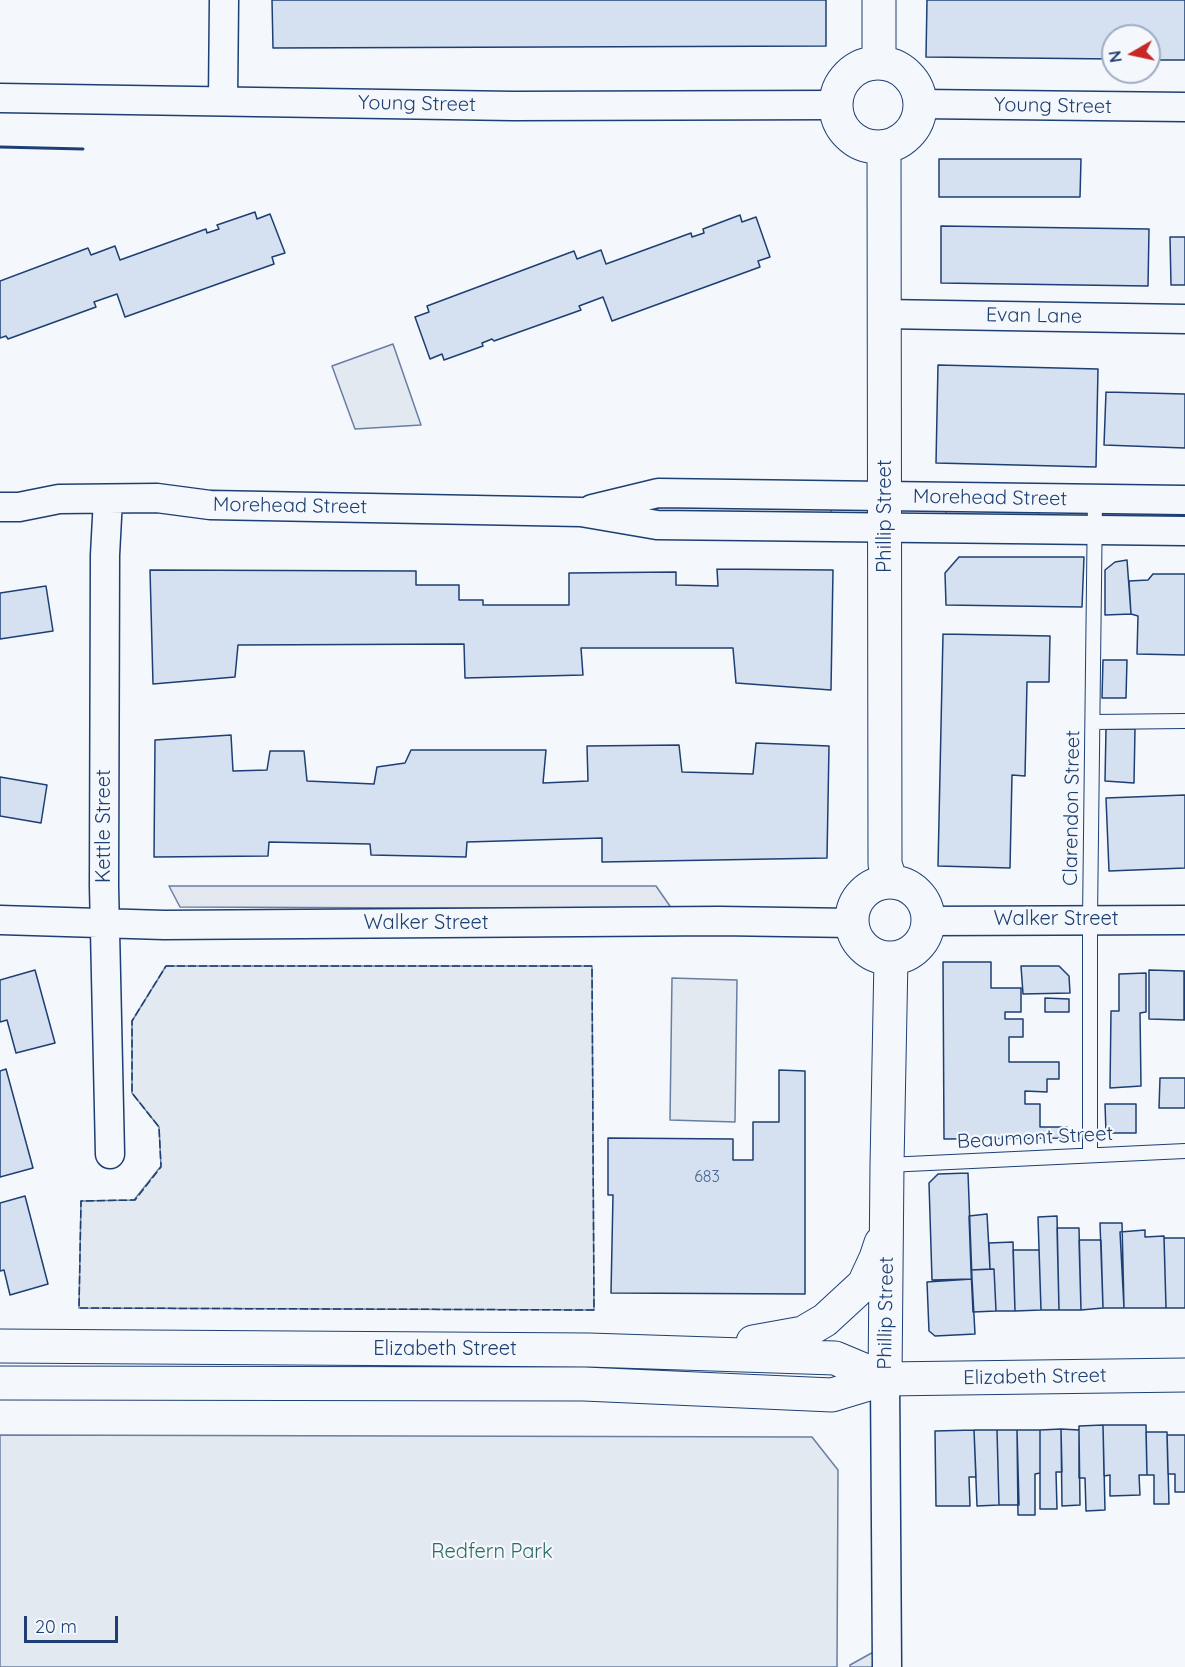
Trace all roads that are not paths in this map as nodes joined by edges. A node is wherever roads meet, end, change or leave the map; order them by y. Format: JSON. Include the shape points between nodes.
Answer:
{"nodes":[{"id":1,"x":224,"y":0,"type":"edge"},
{"id":2,"x":879,"y":0,"type":"edge"},
{"id":3,"x":879,"y":63,"type":"junction"},
{"id":4,"x":0,"y":98,"type":"edge"},
{"id":5,"x":223,"y":101,"type":"junction"},
{"id":6,"x":920,"y":104,"type":"junction"},
{"id":7,"x":835,"y":105,"type":"junction"},
{"id":8,"x":1185,"y":107,"type":"edge"},
{"id":9,"x":884,"y":148,"type":"junction"},
{"id":10,"x":884,"y":314,"type":"junction"},
{"id":11,"x":1185,"y":319,"type":"edge"},
{"id":12,"x":108,"y":499,"type":"junction"},
{"id":13,"x":1095,"y":499,"type":"junction"},
{"id":14,"x":1185,"y":500,"type":"edge"},
{"id":15,"x":0,"y":507,"type":"edge"},
{"id":16,"x":885,"y":512,"type":"junction"},
{"id":17,"x":1095,"y":530,"type":"junction"},
{"id":18,"x":1185,"y":531,"type":"edge"},
{"id":19,"x":1185,"y":721,"type":"edge"},
{"id":20,"x":1093,"y":722,"type":"junction"},
{"id":21,"x":891,"y":882,"type":"junction"},
{"id":22,"x":1090,"y":919,"type":"junction"},
{"id":23,"x":0,"y":920,"type":"edge"},
{"id":24,"x":1185,"y":920,"type":"edge"},
{"id":25,"x":928,"y":921,"type":"junction"},
{"id":26,"x":104,"y":922,"type":"junction"},
{"id":27,"x":852,"y":923,"type":"junction"},
{"id":28,"x":891,"y":958,"type":"junction"},
{"id":29,"x":1185,"y":1152,"type":"edge"},
{"id":30,"x":110,"y":1154,"type":"dead end"},
{"id":31,"x":1090,"y":1154,"type":"junction"},
{"id":32,"x":886,"y":1165,"type":"junction"},
{"id":33,"x":886,"y":1224,"type":"junction"},
{"id":34,"x":0,"y":1346,"type":"edge"},
{"id":35,"x":706,"y":1355,"type":"junction"},
{"id":36,"x":1185,"y":1375,"type":"edge"},
{"id":37,"x":885,"y":1379,"type":"junction"},
{"id":38,"x":0,"y":1383,"type":"edge"},
{"id":39,"x":887,"y":1667,"type":"edge"}],
"edges":[{"from":1,"to":5,"type":"street"},
{"from":2,"to":3,"type":"main road"},
{"from":3,"to":6,"type":"main road","via":[[903,71],[912,80]]},
{"from":3,"to":7,"type":"main road","via":[[853,70],[837,92]]},
{"from":4,"to":5,"type":"street","name":"Young Street"},
{"from":5,"to":7,"type":"street","name":"Young Street","via":[[513,106]]},
{"from":6,"to":8,"type":"street","name":"Young Street"},
{"from":6,"to":9,"type":"main road","via":[[914,128],[906,138]]},
{"from":7,"to":9,"type":"main road","via":[[837,119],[856,142]]},
{"from":9,"to":10,"type":"main road","name":"Phillip Street"},
{"from":10,"to":11,"type":"street","name":"Evan Lane"},
{"from":10,"to":16,"type":"main road","name":"Phillip Street"},
{"from":12,"to":15,"type":"street","name":"Morehead Street"},
{"from":12,"to":16,"type":"street","name":"Morehead Street","via":[[157,498],[210,505],[581,512],[657,525]]},
{"from":12,"to":26,"type":"street","name":"Kettle Street"},
{"from":13,"to":14,"type":"street","name":"Morehead Street"},
{"from":13,"to":16,"type":"street","name":"Morehead Street"},
{"from":13,"to":17,"type":"lane","name":"Clarendon Street"},
{"from":16,"to":17,"type":"street","name":"Morehead Street"},
{"from":16,"to":21,"type":"main road","name":"Phillip Street","via":[[885,864]]},
{"from":17,"to":18,"type":"street","name":"Morehead Street"},
{"from":17,"to":20,"type":"lane","name":"Clarendon Street"},
{"from":19,"to":20,"type":"lane"},
{"from":20,"to":22,"type":"lane","name":"Clarendon Street"},
{"from":21,"to":25,"type":"main road","via":[[913,890],[926,909]]},
{"from":21,"to":27,"type":"main road","via":[[867,890],[853,910]]},
{"from":22,"to":24,"type":"street","name":"Walker Street"},
{"from":22,"to":25,"type":"street","name":"Walker Street"},
{"from":22,"to":31,"type":"lane","name":"Clarendon Street"},
{"from":23,"to":26,"type":"street","name":"Walker Street"},
{"from":25,"to":28,"type":"main road","via":[[921,943],[913,951]]},
{"from":26,"to":27,"type":"street","name":"Walker Street"},
{"from":26,"to":30,"type":"street","name":"Kettle Street"},
{"from":27,"to":28,"type":"main road","via":[[861,945],[879,957]]},
{"from":28,"to":32,"type":"main road","name":"Phillip Street"},
{"from":29,"to":31,"type":"lane","name":"Beaumont Street"},
{"from":31,"to":32,"type":"lane","name":"Beaumont Street"},
{"from":32,"to":33,"type":"main road","name":"Phillip Street"},
{"from":33,"to":35,"type":"main road","via":[[864,1284],[825,1320],[803,1333]]},
{"from":33,"to":37,"type":"main road","name":"Phillip Street"},
{"from":34,"to":35,"type":"main road","name":"Elizabeth Street","via":[[589,1350]]},
{"from":35,"to":37,"type":"main road","name":"Elizabeth Street","via":[[835,1358]]},
{"from":36,"to":37,"type":"main road","name":"Elizabeth Street"},
{"from":37,"to":38,"type":"main road","name":"Elizabeth Street","via":[[832,1395],[584,1384]]},
{"from":37,"to":39,"type":"street","name":"Phillip Street"}]}
